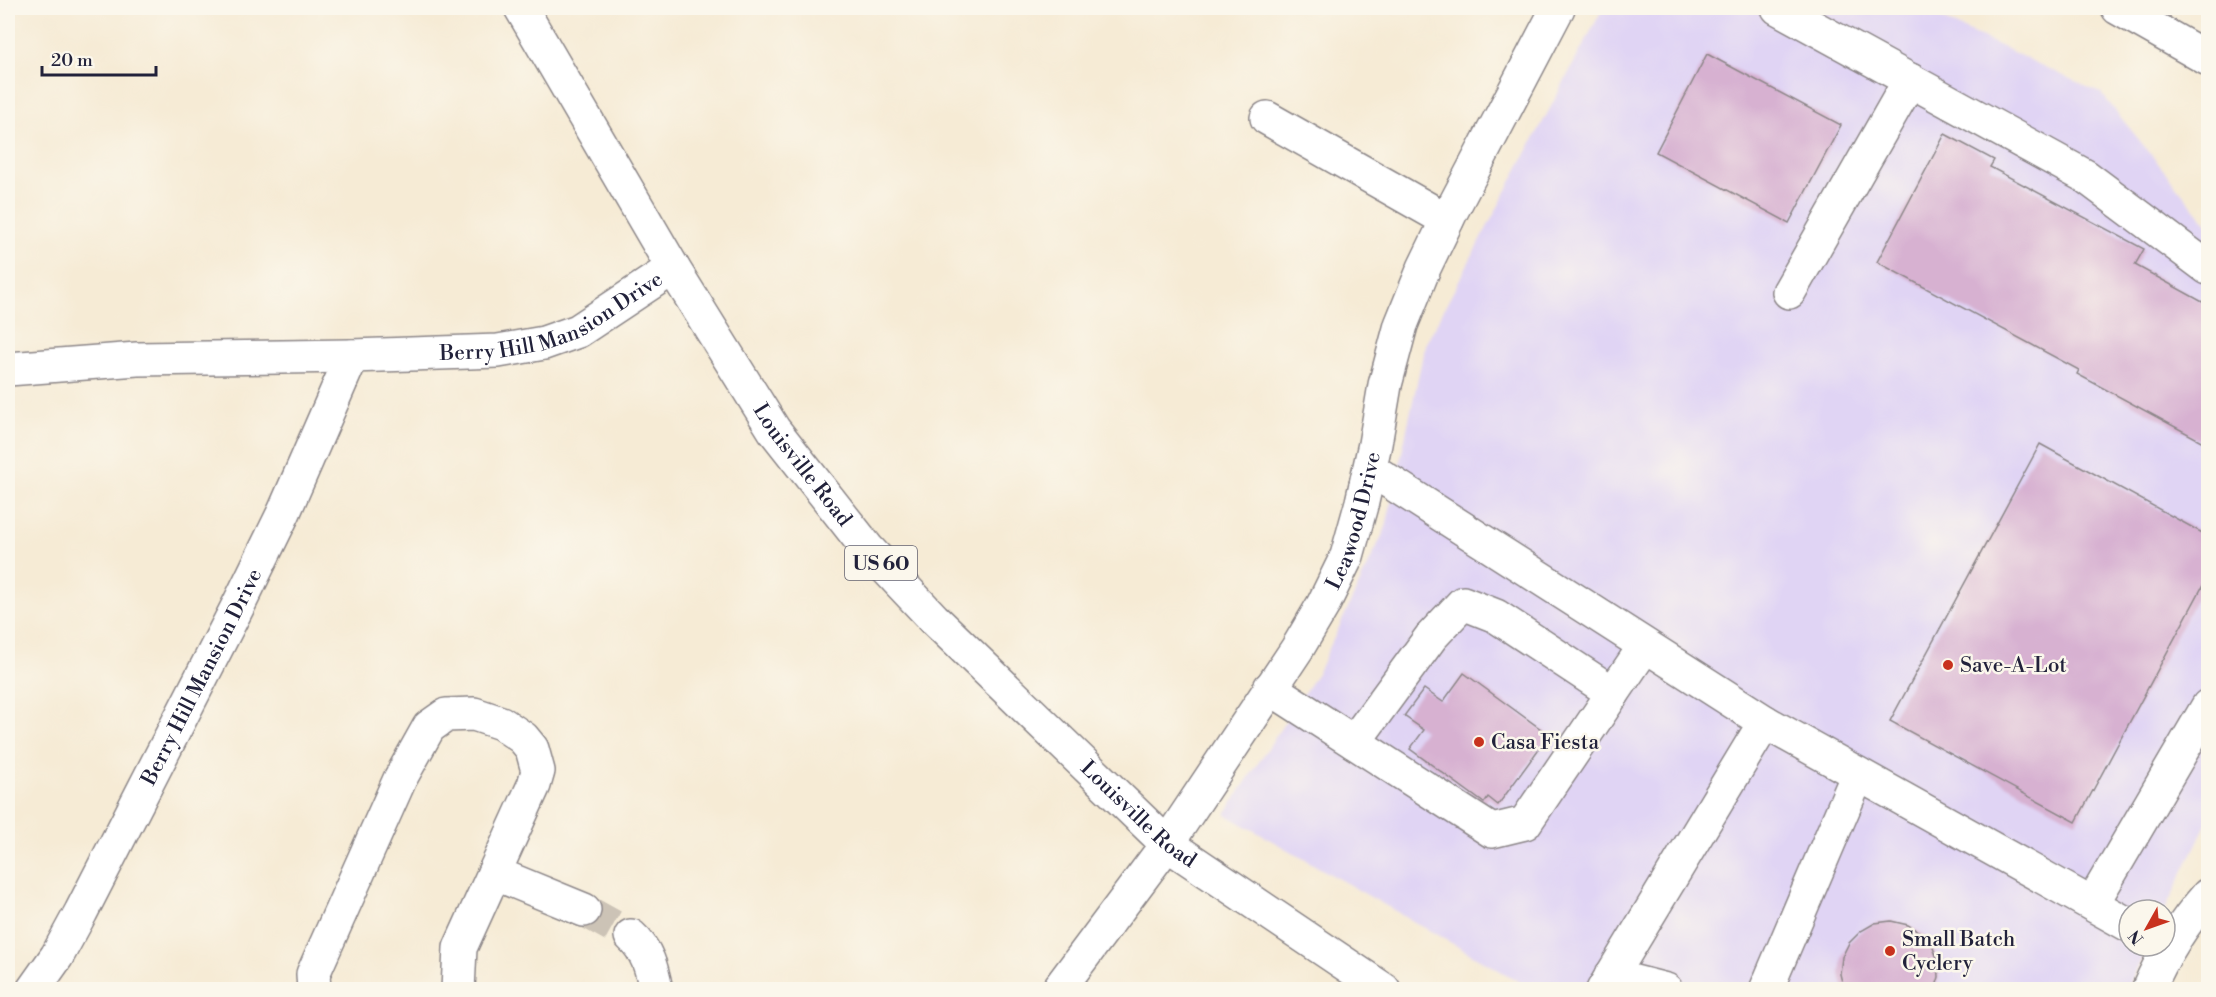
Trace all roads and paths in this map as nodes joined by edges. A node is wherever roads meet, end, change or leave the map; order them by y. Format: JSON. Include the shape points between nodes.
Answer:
{"nodes":[{"id":1,"x":1558,"y":8,"type":"edge"},
{"id":2,"x":1778,"y":8,"type":"edge"},
{"id":3,"x":2118,"y":8,"type":"edge"},
{"id":4,"x":521,"y":11,"type":"edge"},
{"id":5,"x":2208,"y":59,"type":"edge"},
{"id":6,"x":1910,"y":80,"type":"junction"},
{"id":7,"x":1267,"y":118,"type":"dead end"},
{"id":8,"x":1447,"y":220,"type":"junction"},
{"id":9,"x":673,"y":268,"type":"junction"},
{"id":10,"x":2208,"y":268,"type":"edge"},
{"id":11,"x":1789,"y":292,"type":"dead end"},
{"id":12,"x":352,"y":356,"type":"junction"},
{"id":13,"x":8,"y":369,"type":"edge"},
{"id":14,"x":1370,"y":469,"type":"junction"},
{"id":15,"x":1645,"y":646,"type":"junction"},
{"id":16,"x":1270,"y":688,"type":"junction"},
{"id":17,"x":1613,"y":693,"type":"junction"},
{"id":18,"x":2208,"y":706,"type":"edge"},
{"id":19,"x":1765,"y":722,"type":"junction"},
{"id":20,"x":1354,"y":742,"type":"junction"},
{"id":21,"x":1858,"y":774,"type":"junction"},
{"id":22,"x":1167,"y":844,"type":"junction"},
{"id":23,"x":494,"y":873,"type":"junction"},
{"id":24,"x":2208,"y":895,"type":"edge"},
{"id":25,"x":2092,"y":904,"type":"junction"},
{"id":26,"x":584,"y":910,"type":"tunnel mouth"},
{"id":27,"x":2117,"y":918,"type":"edge"},
{"id":28,"x":2177,"y":933,"type":"edge"},
{"id":29,"x":631,"y":936,"type":"tunnel mouth"},
{"id":30,"x":2162,"y":958,"type":"edge"},
{"id":31,"x":1607,"y":983,"type":"edge"},
{"id":32,"x":33,"y":990,"type":"edge"},
{"id":33,"x":314,"y":990,"type":"edge"},
{"id":34,"x":459,"y":990,"type":"edge"},
{"id":35,"x":656,"y":990,"type":"edge"},
{"id":36,"x":1058,"y":990,"type":"edge"},
{"id":37,"x":1384,"y":990,"type":"edge"},
{"id":38,"x":1666,"y":990,"type":"edge"},
{"id":39,"x":1766,"y":990,"type":"edge"},
{"id":40,"x":2148,"y":990,"type":"edge"}],
"edges":[{"from":1,"to":8,"type":"street","name":"Leawood Drive"},
{"from":2,"to":6,"type":"street"},
{"from":3,"to":5,"type":"street"},
{"from":4,"to":9,"type":"street","name":"Louisville Road","number":"US 60"},
{"from":6,"to":10,"type":"street","via":[[2085,176]]},
{"from":6,"to":11,"type":"street"},
{"from":7,"to":8,"type":"street"},
{"from":8,"to":14,"type":"street","name":"Leawood Drive","via":[[1401,325],[1385,385]]},
{"from":9,"to":12,"type":"street","name":"Berry Hill Mansion Drive","via":[[578,331],[544,343],[488,351]]},
{"from":9,"to":22,"type":"street","name":"Louisville Road","number":"US 60","via":[[774,430],[867,548],[934,619]]},
{"from":12,"to":13,"type":"street","name":"Berry Hill Mansion Drive","via":[[137,359]]},
{"from":12,"to":32,"type":"street","name":"Berry Hill Mansion Drive","via":[[240,603],[72,930]]},
{"from":14,"to":15,"type":"street"},
{"from":14,"to":16,"type":"street","name":"Leawood Drive","via":[[1347,556],[1323,605]]},
{"from":15,"to":17,"type":"street"},
{"from":15,"to":19,"type":"street"},
{"from":16,"to":20,"type":"street"},
{"from":16,"to":22,"type":"street","name":"Leawood Drive"},
{"from":17,"to":20,"type":"street","via":[[1497,616],[1463,603],[1431,637]]},
{"from":17,"to":20,"type":"street","via":[[1525,823],[1492,831]]},
{"from":18,"to":25,"type":"street"},
{"from":19,"to":21,"type":"street"},
{"from":19,"to":31,"type":"street"},
{"from":21,"to":25,"type":"street"},
{"from":21,"to":39,"type":"street"},
{"from":22,"to":36,"type":"street","name":"Leawood Drive"},
{"from":22,"to":37,"type":"street","name":"Louisville Road","number":"US 60"},
{"from":23,"to":26,"type":"street"},
{"from":23,"to":33,"type":"street","via":[[534,785],[538,771],[532,749],[501,723],[474,714],[446,715],[429,727],[400,779],[312,974]]},
{"from":23,"to":34,"type":"street","via":[[460,948]]},
{"from":24,"to":28,"type":"street"},
{"from":25,"to":27,"type":"street"},
{"from":29,"to":35,"type":"street","via":[[640,944],[652,969]]},
{"from":30,"to":40,"type":"street"},
{"from":31,"to":38,"type":"street"}]}
